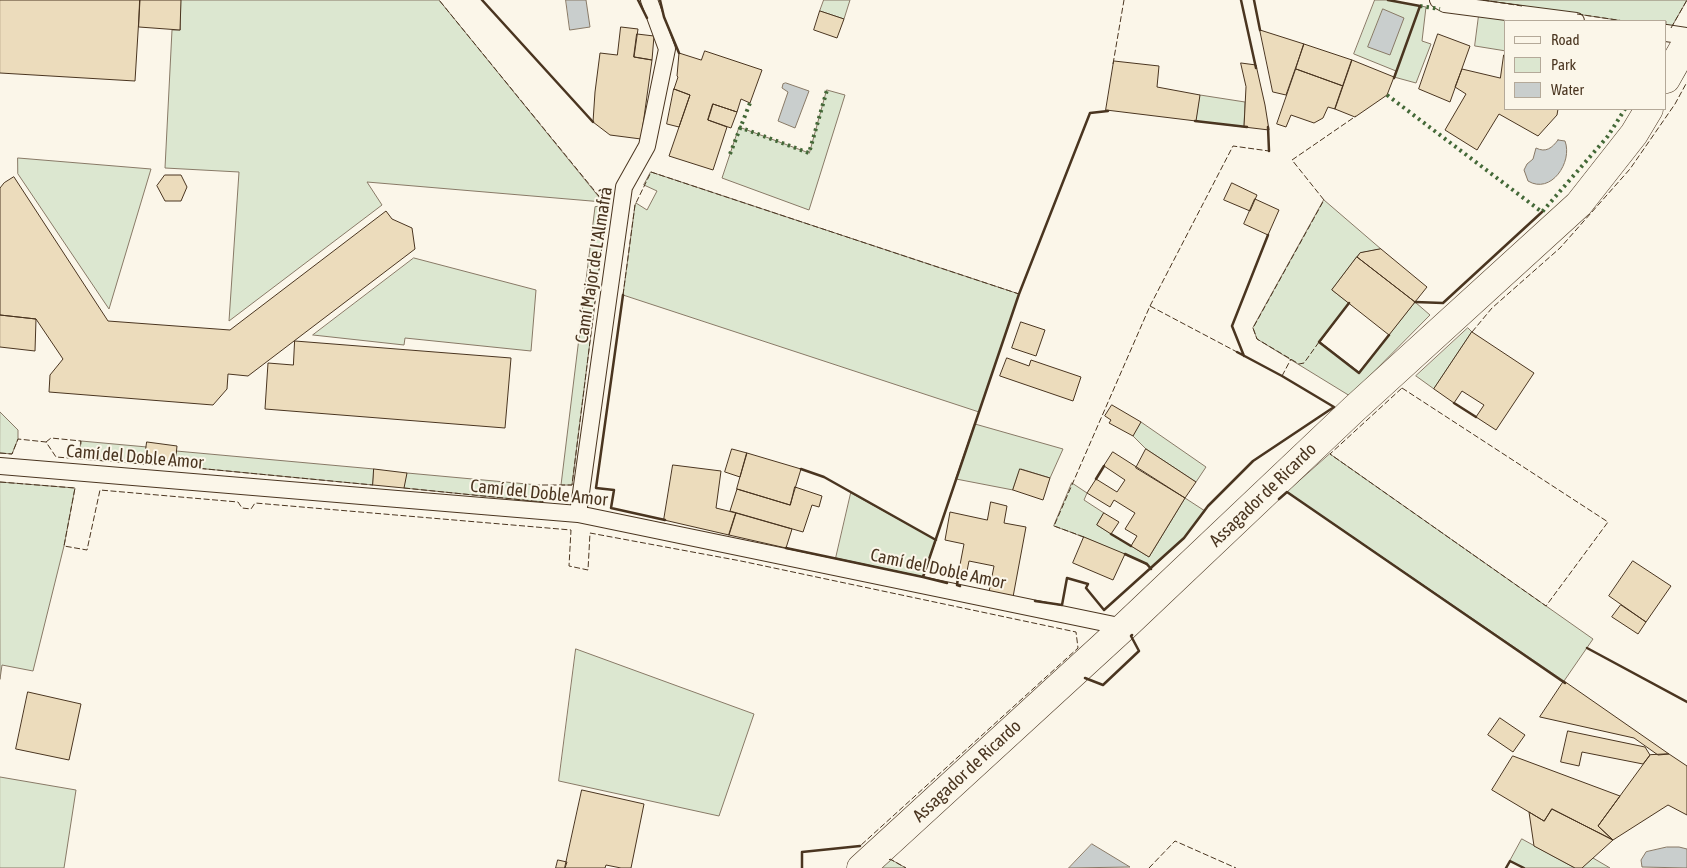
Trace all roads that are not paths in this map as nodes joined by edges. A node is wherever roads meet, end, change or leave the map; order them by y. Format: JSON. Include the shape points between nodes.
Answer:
{"nodes":[{"id":1,"x":649,"y":0,"type":"edge"},
{"id":2,"x":1438,"y":0,"type":"edge"},
{"id":3,"x":1568,"y":20,"type":"edge"},
{"id":4,"x":1667,"y":33,"type":"edge"},
{"id":5,"x":1687,"y":36,"type":"edge"},
{"id":6,"x":1687,"y":42,"type":"edge"},
{"id":7,"x":1667,"y":77,"type":"edge"},
{"id":8,"x":1648,"y":110,"type":"edge"},
{"id":9,"x":0,"y":466,"type":"edge"},
{"id":10,"x":578,"y":514,"type":"junction"},
{"id":11,"x":1124,"y":627,"type":"junction"},
{"id":12,"x":861,"y":868,"type":"edge"}],
"edges":[{"from":1,"to":10,"type":"lane","name":"Camí Major de L'Almafrà","via":[[666,49],[647,146],[624,187]]},
{"from":2,"to":3,"type":"lane","via":[[1445,4]]},
{"from":4,"to":5,"type":"lane"},
{"from":6,"to":7,"type":"street"},
{"from":8,"to":11,"type":"street","name":"Assagador de Ricardo","via":[[1634,134],[1579,204],[1354,408]]},
{"from":9,"to":10,"type":"lane","name":"Camí del Doble Amor"},
{"from":10,"to":11,"type":"lane","name":"Camí del Doble Amor"},
{"from":11,"to":12,"type":"street","name":"Assagador de Ricardo"}]}
